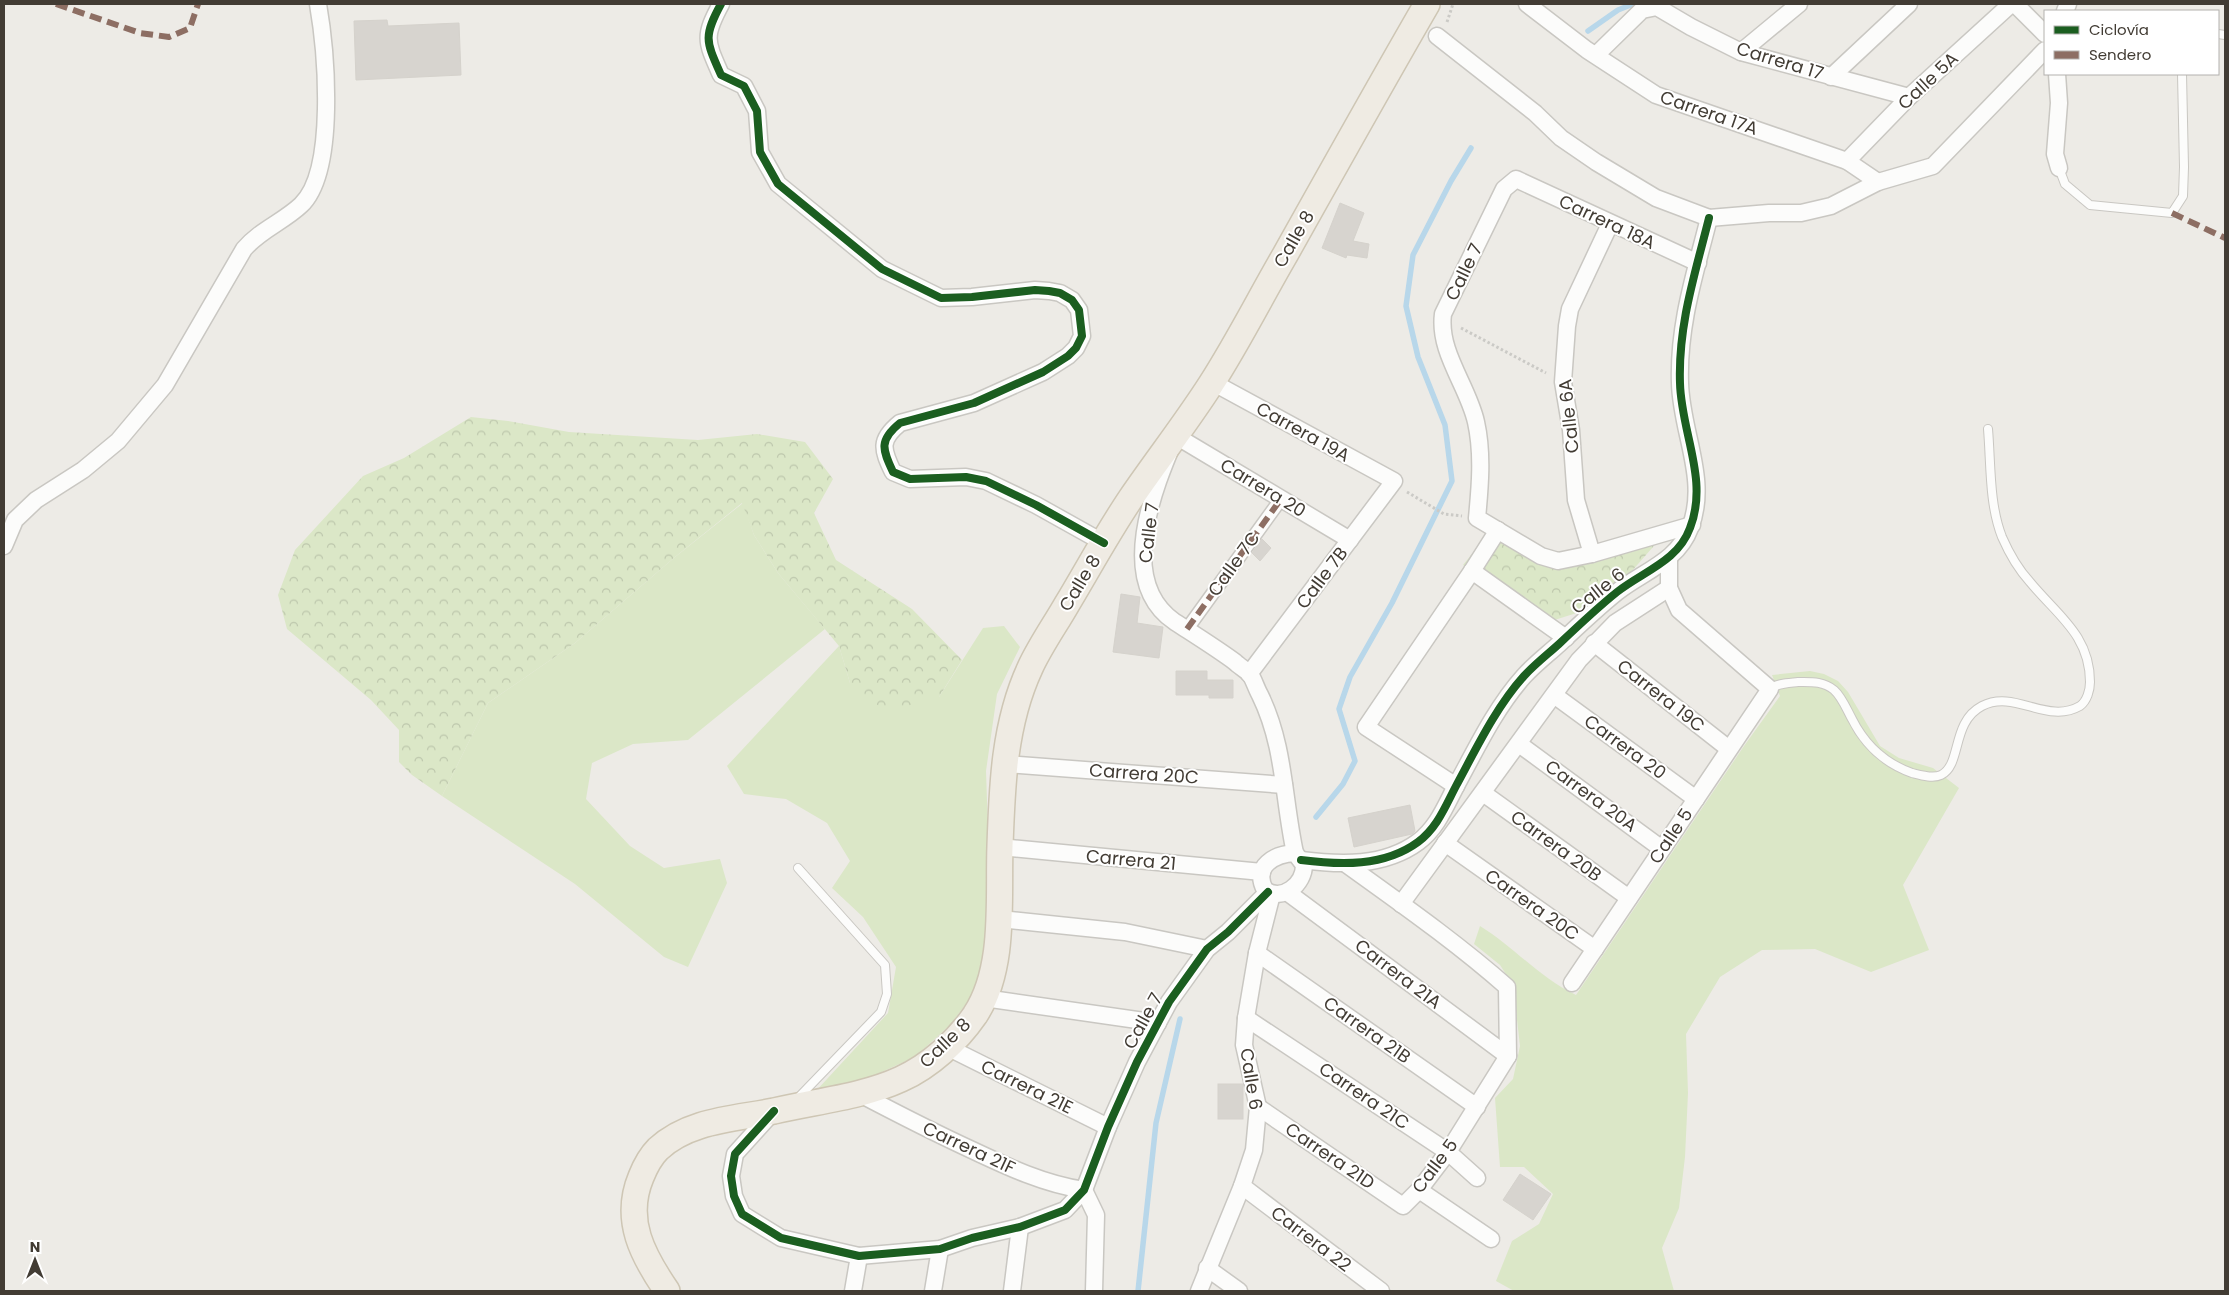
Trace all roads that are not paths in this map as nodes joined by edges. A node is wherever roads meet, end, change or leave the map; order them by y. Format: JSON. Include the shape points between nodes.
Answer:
{"nodes":[{"id":1,"x":318,"y":4,"type":"edge"},
{"id":2,"x":721,"y":4,"type":"edge"},
{"id":3,"x":1427,"y":4,"type":"edge"},
{"id":4,"x":1527,"y":4,"type":"edge"},
{"id":5,"x":1799,"y":4,"type":"edge"},
{"id":6,"x":1909,"y":4,"type":"edge"},
{"id":7,"x":2011,"y":4,"type":"edge"},
{"id":8,"x":2015,"y":4,"type":"edge"},
{"id":9,"x":2044,"y":33,"type":"edge"},
{"id":10,"x":1437,"y":36,"type":"dead end"},
{"id":11,"x":2044,"y":51,"type":"edge"},
{"id":12,"x":1742,"y":52,"type":"junction"},
{"id":13,"x":1591,"y":53,"type":"junction"},
{"id":14,"x":2058,"y":75,"type":"edge"},
{"id":15,"x":2182,"y":75,"type":"edge"},
{"id":16,"x":1831,"y":77,"type":"junction"},
{"id":17,"x":1909,"y":97,"type":"junction"},
{"id":18,"x":1847,"y":160,"type":"junction"},
{"id":19,"x":2059,"y":168,"type":"joint"},
{"id":20,"x":1516,"y":179,"type":"joint"},
{"id":21,"x":1878,"y":182,"type":"junction"},
{"id":22,"x":1709,"y":218,"type":"junction"},
{"id":23,"x":1610,"y":224,"type":"junction"},
{"id":24,"x":1698,"y":263,"type":"junction"},
{"id":25,"x":1212,"y":382,"type":"junction"},
{"id":26,"x":1988,"y":429,"type":"dead end"},
{"id":27,"x":1176,"y":436,"type":"junction"},
{"id":28,"x":1394,"y":481,"type":"joint"},
{"id":29,"x":1282,"y":499,"type":"junction"},
{"id":30,"x":1692,"y":525,"type":"junction"},
{"id":31,"x":1498,"y":530,"type":"junction"},
{"id":32,"x":1350,"y":540,"type":"junction"},
{"id":33,"x":1104,"y":543,"type":"junction"},
{"id":34,"x":4,"y":546,"type":"edge"},
{"id":35,"x":1592,"y":554,"type":"junction"},
{"id":36,"x":1669,"y":558,"type":"junction"},
{"id":37,"x":1472,"y":571,"type":"junction"},
{"id":38,"x":1669,"y":588,"type":"junction"},
{"id":39,"x":1187,"y":629,"type":"junction"},
{"id":40,"x":1566,"y":638,"type":"junction"},
{"id":41,"x":1594,"y":644,"type":"junction"},
{"id":42,"x":1249,"y":674,"type":"junction"},
{"id":43,"x":1770,"y":690,"type":"junction"},
{"id":44,"x":1554,"y":695,"type":"junction"},
{"id":45,"x":1519,"y":744,"type":"junction"},
{"id":46,"x":1730,"y":749,"type":"junction"},
{"id":47,"x":1004,"y":764,"type":"junction"},
{"id":48,"x":1284,"y":785,"type":"junction"},
{"id":49,"x":1456,"y":786,"type":"junction"},
{"id":50,"x":1483,"y":793,"type":"junction"},
{"id":51,"x":1696,"y":799,"type":"junction"},
{"id":52,"x":1288,"y":818,"type":"junction"},
{"id":53,"x":1445,"y":843,"type":"junction"},
{"id":54,"x":1000,"y":847,"type":"junction"},
{"id":55,"x":1662,"y":849,"type":"junction"},
{"id":56,"x":1276,"y":856,"type":"junction"},
{"id":57,"x":1298,"y":856,"type":"junction"},
{"id":58,"x":1338,"y":864,"type":"junction"},
{"id":59,"x":798,"y":868,"type":"dead end"},
{"id":60,"x":1262,"y":872,"type":"junction"},
{"id":61,"x":1300,"y":880,"type":"junction"},
{"id":62,"x":1276,"y":892,"type":"junction"},
{"id":63,"x":1629,"y":898,"type":"junction"},
{"id":64,"x":1401,"y":904,"type":"junction"},
{"id":65,"x":1000,"y":919,"type":"junction"},
{"id":66,"x":1208,"y":949,"type":"junction"},
{"id":67,"x":1595,"y":949,"type":"junction"},
{"id":68,"x":1258,"y":953,"type":"junction"},
{"id":69,"x":1572,"y":983,"type":"dead end"},
{"id":70,"x":984,"y":998,"type":"junction"},
{"id":71,"x":1246,"y":1018,"type":"junction"},
{"id":72,"x":1158,"y":1023,"type":"junction"},
{"id":73,"x":947,"y":1047,"type":"junction"},
{"id":74,"x":1508,"y":1056,"type":"junction"},
{"id":75,"x":850,"y":1095,"type":"junction"},
{"id":76,"x":1476,"y":1106,"type":"junction"},
{"id":77,"x":1258,"y":1108,"type":"junction"},
{"id":78,"x":781,"y":1109,"type":"junction"},
{"id":79,"x":1108,"y":1127,"type":"junction"},
{"id":80,"x":1448,"y":1152,"type":"junction"},
{"id":81,"x":1478,"y":1178,"type":"dead end"},
{"id":82,"x":1242,"y":1186,"type":"junction"},
{"id":83,"x":1084,"y":1190,"type":"junction"},
{"id":84,"x":1419,"y":1190,"type":"junction"},
{"id":85,"x":1403,"y":1206,"type":"joint"},
{"id":86,"x":1020,"y":1227,"type":"junction"},
{"id":87,"x":1491,"y":1239,"type":"dead end"},
{"id":88,"x":940,"y":1249,"type":"junction"},
{"id":89,"x":859,"y":1256,"type":"junction"},
{"id":90,"x":1207,"y":1268,"type":"junction"},
{"id":91,"x":1199,"y":1289,"type":"edge"},
{"id":92,"x":668,"y":1291,"type":"edge"},
{"id":93,"x":853,"y":1291,"type":"edge"},
{"id":94,"x":933,"y":1291,"type":"edge"},
{"id":95,"x":1012,"y":1291,"type":"edge"},
{"id":96,"x":1094,"y":1291,"type":"edge"},
{"id":97,"x":1239,"y":1291,"type":"edge"},
{"id":98,"x":1381,"y":1291,"type":"edge"}],
"edges":[{"from":1,"to":34,"type":"street","via":[[324,42],[326,132],[311,193],[301,206],[254,237],[244,249],[165,385],[118,441],[83,470],[36,500],[15,520]]},
{"from":2,"to":33,"type":"street","via":[[710,24],[708,46],[721,75],[744,86],[757,111],[760,152],[778,184],[882,269],[941,298],[1049,291],[1072,300],[1080,310],[1082,336],[1076,348],[1043,372],[974,403],[900,423],[890,431],[884,447],[893,472],[910,479],[966,477],[986,481]]},
{"from":3,"to":25,"type":"main road","name":"Calle 8"},
{"from":4,"to":13,"type":"street","name":"Carrera 17A"},
{"from":5,"to":12,"type":"street"},
{"from":6,"to":16,"type":"street"},
{"from":7,"to":17,"type":"street","name":"Calle 5A"},
{"from":8,"to":9,"type":"street"},
{"from":10,"to":22,"type":"street","via":[[1535,113],[1561,138],[1596,162],[1656,198]]},
{"from":11,"to":21,"type":"street","via":[[1933,166]]},
{"from":12,"to":13,"type":"street","name":"Carrera 17","via":[[1657,7],[1642,10]]},
{"from":12,"to":16,"type":"street","name":"Carrera 17"},
{"from":13,"to":18,"type":"street","name":"Carrera 17A","via":[[1656,95]]},
{"from":14,"to":19,"type":"street","via":[[2055,154]]},
{"from":15,"to":19,"type":"lane","via":[[2183,196],[2172,213],[2090,205],[2065,184]]},
{"from":16,"to":17,"type":"street","name":"Carrera 17"},
{"from":17,"to":18,"type":"street","name":"Calle 5A"},
{"from":18,"to":21,"type":"street","name":"Carrera 17A"},
{"from":20,"to":23,"type":"street","name":"Carrera 18A"},
{"from":20,"to":31,"type":"street","name":"Calle 7","via":[[1504,189],[1442,319],[1443,338],[1470,400],[1476,423],[1479,446],[1477,518]]},
{"from":21,"to":22,"type":"street","via":[[1831,206],[1801,212]]},
{"from":22,"to":24,"type":"street","name":"Calle 6"},
{"from":23,"to":24,"type":"street","name":"Carrera 18A"},
{"from":23,"to":35,"type":"street","name":"Calle 6A","via":[[1570,309],[1563,382],[1571,430],[1576,500]]},
{"from":24,"to":30,"type":"street","name":"Calle 6","via":[[1683,321],[1680,357],[1682,412],[1697,475]]},
{"from":25,"to":27,"type":"main road","name":"Calle 8"},
{"from":25,"to":28,"type":"street","name":"Carrera 19A"},
{"from":26,"to":43,"type":"lane","via":[[1994,505],[2002,536],[2029,582],[2069,624],[2087,655],[2090,686],[2081,705],[2058,712],[2014,702],[1990,702],[1969,714],[1948,770],[1940,776],[1931,776],[1904,770],[1878,754],[1866,743],[1835,691],[1826,684],[1789,682]]},
{"from":27,"to":29,"type":"street","name":"Carrera 20"},
{"from":27,"to":33,"type":"main road","name":"Calle 8"},
{"from":27,"to":39,"type":"street","name":"Calle 7","via":[[1151,505],[1142,564],[1157,605]]},
{"from":28,"to":32,"type":"street","name":"Calle 7B"},
{"from":29,"to":32,"type":"street","name":"Carrera 20"},
{"from":29,"to":39,"type":"street","name":"Calle 7C"},
{"from":30,"to":35,"type":"street"},
{"from":30,"to":36,"type":"street","name":"Calle 6","via":[[1684,544]]},
{"from":31,"to":35,"type":"street","via":[[1541,556],[1558,562]]},
{"from":31,"to":37,"type":"street"},
{"from":32,"to":42,"type":"street","name":"Calle 7B"},
{"from":33,"to":47,"type":"main road","name":"Calle 8","via":[[1030,668],[1014,715]]},
{"from":36,"to":38,"type":"street"},
{"from":36,"to":40,"type":"street","name":"Calle 6","via":[[1618,591]]},
{"from":37,"to":40,"type":"street"},
{"from":37,"to":49,"type":"street","via":[[1366,727]]},
{"from":38,"to":41,"type":"street","via":[[1622,618]]},
{"from":38,"to":43,"type":"street","via":[[1679,610]]},
{"from":39,"to":42,"type":"street","name":"Calle 7"},
{"from":40,"to":49,"type":"street","name":"Calle 6","via":[[1524,676],[1504,702]]},
{"from":41,"to":44,"type":"street"},
{"from":41,"to":46,"type":"street","name":"Carrera 19C"},
{"from":42,"to":48,"type":"street","name":"Calle 7","via":[[1270,715]]},
{"from":43,"to":46,"type":"street","name":"Calle 5"},
{"from":44,"to":45,"type":"street"},
{"from":44,"to":51,"type":"street","name":"Carrera 20"},
{"from":45,"to":50,"type":"street"},
{"from":45,"to":55,"type":"street","name":"Carrera 20A"},
{"from":46,"to":51,"type":"street","name":"Calle 5"},
{"from":47,"to":48,"type":"street","name":"Carrera 20C"},
{"from":47,"to":54,"type":"main road","name":"Calle 8"},
{"from":48,"to":52,"type":"street","name":"Calle 7"},
{"from":49,"to":58,"type":"street","name":"Calle 6","via":[[1436,826],[1417,843],[1381,859]]},
{"from":50,"to":53,"type":"street"},
{"from":50,"to":63,"type":"street","name":"Carrera 20B"},
{"from":51,"to":55,"type":"street","name":"Calle 5"},
{"from":52,"to":56,"type":"street","name":"Calle 7"},
{"from":52,"to":57,"type":"street","name":"Calle 7"},
{"from":53,"to":64,"type":"street"},
{"from":53,"to":67,"type":"street","name":"Carrera 20C"},
{"from":54,"to":60,"type":"street","name":"Carrera 21"},
{"from":54,"to":65,"type":"main road","name":"Calle 8"},
{"from":55,"to":63,"type":"street","name":"Calle 5"},
{"from":56,"to":57,"type":"street"},
{"from":56,"to":60,"type":"street"},
{"from":57,"to":58,"type":"street","name":"Calle 6"},
{"from":57,"to":61,"type":"street","via":[[1304,870]]},
{"from":58,"to":61,"type":"street","name":"Calle 6"},
{"from":58,"to":64,"type":"street"},
{"from":59,"to":78,"type":"lane","via":[[885,965],[887,994],[881,1012],[821,1076]]},
{"from":60,"to":62,"type":"street","via":[[1263,886]]},
{"from":61,"to":62,"type":"street","via":[[1297,885]]},
{"from":62,"to":66,"type":"street","name":"Calle 7"},
{"from":62,"to":68,"type":"street","name":"Calle 6"},
{"from":62,"to":74,"type":"street","name":"Carrera 21A"},
{"from":63,"to":67,"type":"street","name":"Calle 5"},
{"from":64,"to":74,"type":"street","via":[[1507,987]]},
{"from":65,"to":66,"type":"street","via":[[1125,932]]},
{"from":65,"to":70,"type":"main road","name":"Calle 8"},
{"from":66,"to":72,"type":"street","name":"Calle 7","via":[[1169,1002]]},
{"from":67,"to":69,"type":"street","name":"Calle 5"},
{"from":68,"to":71,"type":"street","name":"Calle 6"},
{"from":68,"to":76,"type":"street","name":"Carrera 21B"},
{"from":70,"to":72,"type":"street"},
{"from":70,"to":73,"type":"main road","name":"Calle 8"},
{"from":71,"to":77,"type":"street","name":"Calle 6","via":[[1244,1045]]},
{"from":71,"to":80,"type":"street","name":"Carrera 21C"},
{"from":72,"to":79,"type":"street","name":"Calle 7"},
{"from":73,"to":75,"type":"main road","name":"Calle 8","via":[[903,1079]]},
{"from":73,"to":79,"type":"street","name":"Carrera 21E"},
{"from":74,"to":76,"type":"street","name":"Calle 5"},
{"from":75,"to":78,"type":"main road","name":"Calle 8"},
{"from":75,"to":83,"type":"street","name":"Carrera 21F","via":[[1036,1179]]},
{"from":76,"to":80,"type":"street","name":"Calle 5"},
{"from":77,"to":82,"type":"street","name":"Calle 6","via":[[1254,1150]]},
{"from":77,"to":85,"type":"street","name":"Carrera 21D"},
{"from":78,"to":89,"type":"street","via":[[735,1154],[731,1176],[734,1196],[742,1214],[781,1238]]},
{"from":78,"to":92,"type":"main road","name":"Calle 8","via":[[718,1120],[692,1129],[656,1151],[646,1166],[634,1202],[634,1220],[645,1257]]},
{"from":79,"to":83,"type":"street","name":"Calle 7"},
{"from":80,"to":81,"type":"street","name":"Carrera 21C"},
{"from":80,"to":84,"type":"street","name":"Calle 5"},
{"from":82,"to":90,"type":"street","name":"Calle 6"},
{"from":82,"to":98,"type":"street","name":"Carrera 22"},
{"from":83,"to":86,"type":"street","via":[[1065,1210]]},
{"from":83,"to":96,"type":"street","via":[[1096,1215]]},
{"from":84,"to":85,"type":"street","name":"Calle 5"},
{"from":84,"to":87,"type":"street"},
{"from":86,"to":88,"type":"street"},
{"from":86,"to":95,"type":"street"},
{"from":88,"to":89,"type":"street"},
{"from":88,"to":94,"type":"street"},
{"from":89,"to":93,"type":"street"},
{"from":90,"to":91,"type":"street","name":"Calle 6"},
{"from":90,"to":97,"type":"street"}]}
